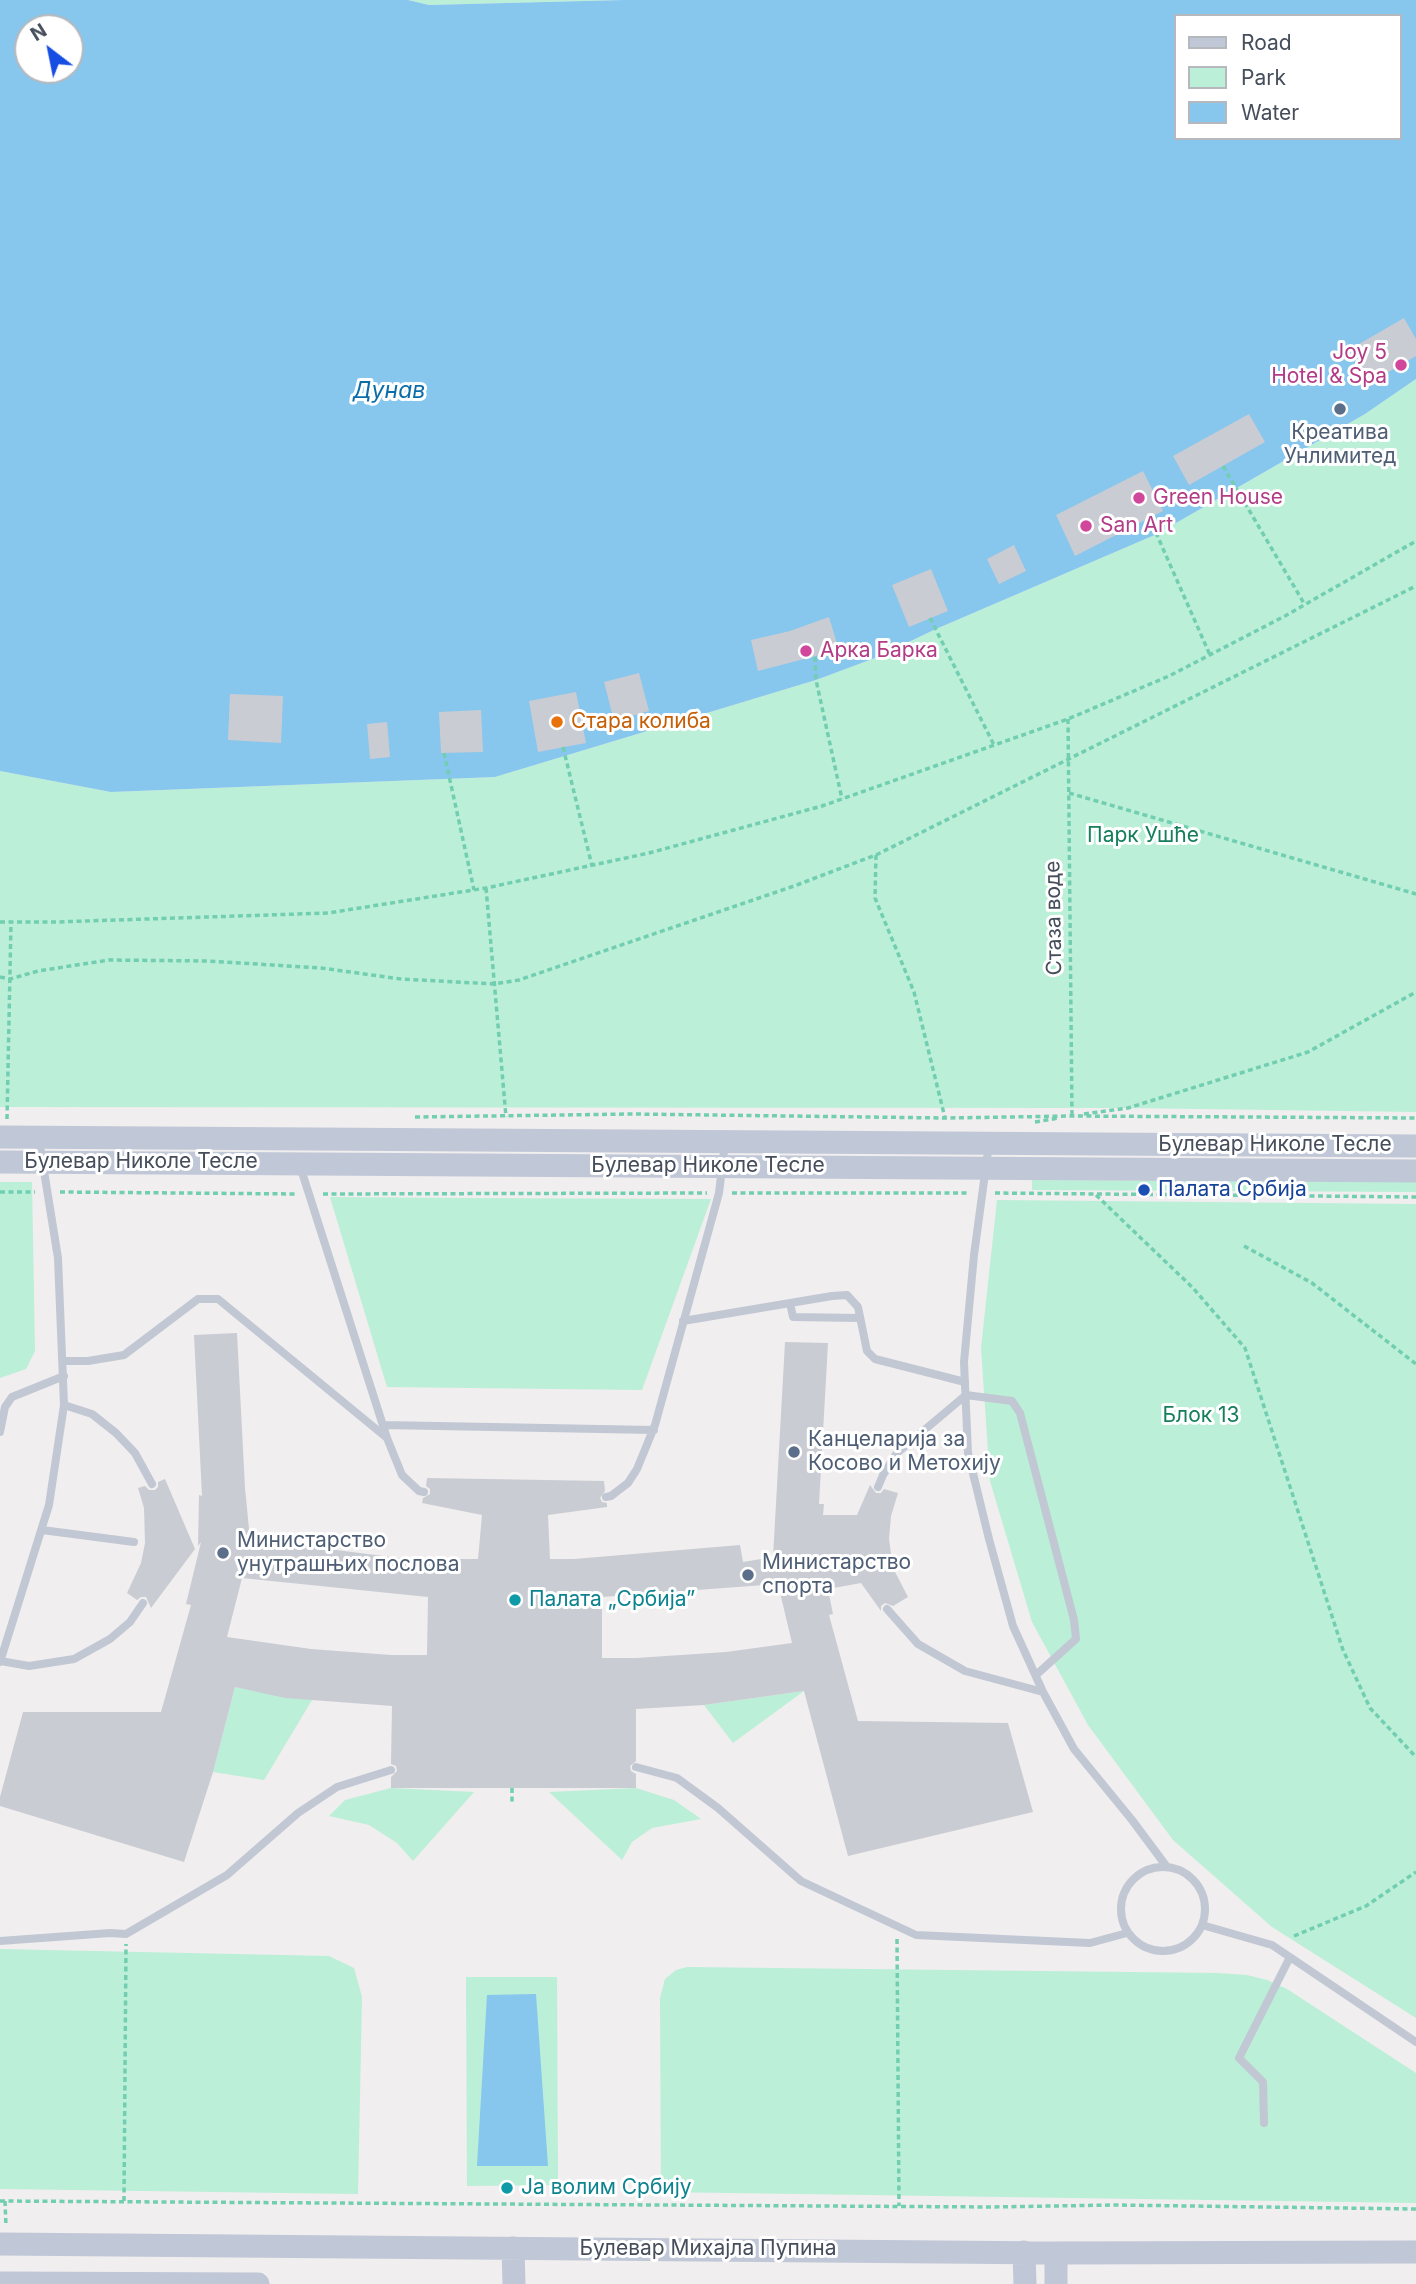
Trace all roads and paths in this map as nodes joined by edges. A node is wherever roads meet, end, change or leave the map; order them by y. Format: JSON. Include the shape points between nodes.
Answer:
{"nodes":[{"id":1,"x":1223,"y":466,"type":"dead end"},
{"id":2,"x":1149,"y":517,"type":"dead end"},
{"id":3,"x":1416,"y":541,"type":"edge"},
{"id":4,"x":1416,"y":586,"type":"edge"},
{"id":5,"x":1305,"y":605,"type":"junction"},
{"id":6,"x":930,"y":618,"type":"dead end"},
{"id":7,"x":1210,"y":655,"type":"junction"},
{"id":8,"x":815,"y":657,"type":"dead end"},
{"id":9,"x":1068,"y":719,"type":"junction"},
{"id":10,"x":994,"y":745,"type":"junction"},
{"id":11,"x":563,"y":747,"type":"dead end"},
{"id":12,"x":444,"y":753,"type":"dead end"},
{"id":13,"x":1068,"y":760,"type":"junction"},
{"id":14,"x":1069,"y":793,"type":"junction"},
{"id":15,"x":842,"y":799,"type":"junction"},
{"id":16,"x":876,"y":855,"type":"junction"},
{"id":17,"x":592,"y":866,"type":"junction"},
{"id":18,"x":486,"y":888,"type":"junction"},
{"id":19,"x":474,"y":890,"type":"junction"},
{"id":20,"x":1416,"y":894,"type":"edge"},
{"id":21,"x":0,"y":922,"type":"edge"},
{"id":22,"x":11,"y":922,"type":"junction"},
{"id":23,"x":0,"y":976,"type":"edge"},
{"id":24,"x":10,"y":979,"type":"junction"},
{"id":25,"x":494,"y":984,"type":"junction"},
{"id":26,"x":1416,"y":992,"type":"edge"},
{"id":27,"x":506,"y":1116,"type":"junction"},
{"id":28,"x":1072,"y":1116,"type":"junction"},
{"id":29,"x":408,"y":1117,"type":"dead end"},
{"id":30,"x":0,"y":1118,"type":"edge"},
{"id":31,"x":945,"y":1118,"type":"junction"},
{"id":32,"x":1416,"y":1118,"type":"edge"},
{"id":33,"x":1024,"y":1123,"type":"dead end"},
{"id":34,"x":5,"y":1126,"type":"edge"},
{"id":35,"x":39,"y":1138,"type":"junction"},
{"id":36,"x":300,"y":1139,"type":"junction"},
{"id":37,"x":725,"y":1142,"type":"junction"},
{"id":38,"x":989,"y":1143,"type":"junction"},
{"id":39,"x":1416,"y":1146,"type":"edge"},
{"id":40,"x":43,"y":1161,"type":"junction"},
{"id":41,"x":0,"y":1162,"type":"edge"},
{"id":42,"x":299,"y":1163,"type":"junction"},
{"id":43,"x":722,"y":1166,"type":"junction"},
{"id":44,"x":986,"y":1168,"type":"junction"},
{"id":45,"x":1416,"y":1171,"type":"edge"},
{"id":46,"x":0,"y":1192,"type":"edge"},
{"id":47,"x":48,"y":1192,"type":"junction"},
{"id":48,"x":719,"y":1193,"type":"junction"},
{"id":49,"x":982,"y":1193,"type":"junction"},
{"id":50,"x":309,"y":1194,"type":"junction"},
{"id":51,"x":1095,"y":1194,"type":"junction"},
{"id":52,"x":1416,"y":1197,"type":"edge"},
{"id":53,"x":1244,"y":1246,"type":"dead end"},
{"id":54,"x":790,"y":1303,"type":"junction"},
{"id":55,"x":860,"y":1318,"type":"junction"},
{"id":56,"x":683,"y":1321,"type":"junction"},
{"id":57,"x":63,"y":1361,"type":"junction"},
{"id":58,"x":1416,"y":1364,"type":"edge"},
{"id":59,"x":64,"y":1376,"type":"junction"},
{"id":60,"x":965,"y":1382,"type":"junction"},
{"id":61,"x":966,"y":1395,"type":"junction"},
{"id":62,"x":64,"y":1405,"type":"junction"},
{"id":63,"x":383,"y":1425,"type":"junction"},
{"id":64,"x":653,"y":1430,"type":"junction"},
{"id":65,"x":0,"y":1432,"type":"edge"},
{"id":66,"x":387,"y":1438,"type":"junction"},
{"id":67,"x":152,"y":1484,"type":"dead end"},
{"id":68,"x":878,"y":1487,"type":"dead end"},
{"id":69,"x":424,"y":1492,"type":"dead end"},
{"id":70,"x":606,"y":1497,"type":"dead end"},
{"id":71,"x":43,"y":1530,"type":"junction"},
{"id":72,"x":134,"y":1542,"type":"dead end"},
{"id":73,"x":143,"y":1604,"type":"dead end"},
{"id":74,"x":887,"y":1609,"type":"dead end"},
{"id":75,"x":0,"y":1662,"type":"edge"},
{"id":76,"x":1036,"y":1675,"type":"junction"},
{"id":77,"x":1044,"y":1692,"type":"junction"},
{"id":78,"x":1416,"y":1757,"type":"edge"},
{"id":79,"x":636,"y":1766,"type":"dead end"},
{"id":80,"x":391,"y":1770,"type":"dead end"},
{"id":81,"x":512,"y":1788,"type":"dead end"},
{"id":82,"x":512,"y":1805,"type":"dead end"},
{"id":83,"x":1167,"y":1867,"type":"junction"},
{"id":84,"x":1416,"y":1872,"type":"edge"},
{"id":85,"x":1202,"y":1925,"type":"junction"},
{"id":86,"x":897,"y":1926,"type":"junction"},
{"id":87,"x":1127,"y":1933,"type":"junction"},
{"id":88,"x":126,"y":1934,"type":"junction"},
{"id":89,"x":1294,"y":1936,"type":"dead end"},
{"id":90,"x":0,"y":1938,"type":"edge"},
{"id":91,"x":1290,"y":1957,"type":"junction"},
{"id":92,"x":1416,"y":2042,"type":"edge"},
{"id":93,"x":1264,"y":2123,"type":"dead end"},
{"id":94,"x":0,"y":2201,"type":"edge"},
{"id":95,"x":124,"y":2201,"type":"junction"},
{"id":96,"x":899,"y":2206,"type":"junction"},
{"id":97,"x":1416,"y":2209,"type":"edge"},
{"id":98,"x":0,"y":2244,"type":"edge"},
{"id":99,"x":513,"y":2248,"type":"junction"},
{"id":100,"x":1024,"y":2252,"type":"junction"},
{"id":101,"x":1416,"y":2252,"type":"edge"},
{"id":102,"x":1056,"y":2253,"type":"junction"},
{"id":103,"x":0,"y":2283,"type":"edge"},
{"id":104,"x":56,"y":2283,"type":"edge"},
{"id":105,"x":258,"y":2284,"type":"edge"},
{"id":106,"x":514,"y":2284,"type":"edge"},
{"id":107,"x":1025,"y":2284,"type":"edge"},
{"id":108,"x":1056,"y":2284,"type":"edge"}],
"edges":[{"from":1,"to":5,"type":"path"},
{"from":2,"to":7,"type":"path"},
{"from":3,"to":5,"type":"path"},
{"from":4,"to":13,"type":"path"},
{"from":5,"to":7,"type":"path"},
{"from":6,"to":10,"type":"path"},
{"from":7,"to":9,"type":"path"},
{"from":8,"to":15,"type":"path"},
{"from":9,"to":10,"type":"path"},
{"from":9,"to":13,"type":"path","name":"Стаза воде"},
{"from":10,"to":15,"type":"path"},
{"from":11,"to":17,"type":"path"},
{"from":12,"to":19,"type":"path"},
{"from":13,"to":14,"type":"path","name":"Стаза воде"},
{"from":13,"to":16,"type":"path"},
{"from":14,"to":20,"type":"path"},
{"from":14,"to":28,"type":"path","name":"Стаза воде"},
{"from":15,"to":17,"type":"path"},
{"from":16,"to":25,"type":"path","via":[[519,980]]},
{"from":16,"to":31,"type":"path","via":[[876,898],[914,992]]},
{"from":17,"to":18,"type":"path"},
{"from":18,"to":19,"type":"path"},
{"from":18,"to":25,"type":"path"},
{"from":19,"to":22,"type":"path","via":[[328,913]]},
{"from":21,"to":22,"type":"path"},
{"from":22,"to":24,"type":"path"},
{"from":23,"to":24,"type":"path"},
{"from":24,"to":25,"type":"path","via":[[109,961],[207,961]]},
{"from":24,"to":34,"type":"path"},
{"from":25,"to":27,"type":"path"},
{"from":26,"to":28,"type":"path","via":[[1308,1052],[1128,1108]]},
{"from":27,"to":29,"type":"path"},
{"from":27,"to":31,"type":"path"},
{"from":28,"to":31,"type":"path"},
{"from":28,"to":32,"type":"path"},
{"from":28,"to":33,"type":"path"},
{"from":30,"to":34,"type":"path"},
{"from":34,"to":35,"type":"main road","name":"Булевар Николе Тесле"},
{"from":35,"to":36,"type":"main road","name":"Булевар Николе Тесле"},
{"from":35,"to":40,"type":"lane"},
{"from":36,"to":37,"type":"main road","name":"Булевар Николе Тесле"},
{"from":36,"to":42,"type":"lane"},
{"from":37,"to":38,"type":"main road","name":"Булевар Николе Тесле"},
{"from":37,"to":43,"type":"lane"},
{"from":38,"to":39,"type":"main road","name":"Булевар Николе Тесле"},
{"from":38,"to":44,"type":"lane"},
{"from":40,"to":41,"type":"main road","name":"Булевар Николе Тесле"},
{"from":40,"to":42,"type":"main road","name":"Булевар Николе Тесле"},
{"from":40,"to":47,"type":"lane"},
{"from":42,"to":43,"type":"main road","name":"Булевар Николе Тесле"},
{"from":42,"to":50,"type":"lane"},
{"from":43,"to":44,"type":"main road","name":"Булевар Николе Тесле"},
{"from":43,"to":48,"type":"lane"},
{"from":44,"to":45,"type":"main road","name":"Булевар Николе Тесле"},
{"from":44,"to":49,"type":"lane"},
{"from":46,"to":47,"type":"path"},
{"from":47,"to":50,"type":"path"},
{"from":47,"to":57,"type":"lane","via":[[58,1258]]},
{"from":48,"to":49,"type":"path"},
{"from":48,"to":50,"type":"path"},
{"from":48,"to":56,"type":"lane"},
{"from":49,"to":51,"type":"path"},
{"from":49,"to":60,"type":"lane"},
{"from":50,"to":63,"type":"lane"},
{"from":51,"to":52,"type":"path"},
{"from":51,"to":78,"type":"path","via":[[1194,1288],[1245,1348],[1343,1650],[1370,1708]]},
{"from":53,"to":58,"type":"path","via":[[1312,1283]]},
{"from":54,"to":55,"type":"lane","via":[[793,1317]]},
{"from":54,"to":55,"type":"lane","via":[[847,1295],[858,1307]]},
{"from":54,"to":56,"type":"lane"},
{"from":55,"to":60,"type":"lane","via":[[867,1351],[875,1359]]},
{"from":56,"to":64,"type":"lane"},
{"from":57,"to":59,"type":"lane"},
{"from":57,"to":66,"type":"lane","via":[[124,1355],[198,1299],[218,1299]]},
{"from":59,"to":62,"type":"lane"},
{"from":59,"to":65,"type":"lane","via":[[12,1397]]},
{"from":60,"to":61,"type":"lane"},
{"from":61,"to":68,"type":"lane","via":[[897,1453]]},
{"from":61,"to":76,"type":"lane","via":[[968,1453],[989,1539],[1013,1626]]},
{"from":61,"to":76,"type":"lane","via":[[1012,1401],[1020,1413],[1074,1620],[1076,1639]]},
{"from":62,"to":67,"type":"lane","via":[[92,1414],[116,1433],[135,1453]]},
{"from":62,"to":71,"type":"lane"},
{"from":63,"to":64,"type":"lane"},
{"from":63,"to":66,"type":"lane"},
{"from":64,"to":70,"type":"lane","via":[[628,1483]]},
{"from":66,"to":69,"type":"lane","via":[[402,1475]]},
{"from":71,"to":72,"type":"lane"},
{"from":71,"to":75,"type":"lane"},
{"from":73,"to":75,"type":"lane","via":[[110,1639],[74,1659],[29,1667]]},
{"from":74,"to":77,"type":"lane","via":[[918,1644],[965,1671]]},
{"from":76,"to":77,"type":"lane"},
{"from":77,"to":83,"type":"lane","via":[[1074,1749]]},
{"from":79,"to":86,"type":"lane","via":[[677,1778],[801,1881]]},
{"from":80,"to":88,"type":"lane","via":[[337,1787],[298,1813],[226,1875]]},
{"from":81,"to":82,"type":"path"},
{"from":83,"to":85,"type":"lane","via":[[1194,1881],[1202,1894]]},
{"from":83,"to":87,"type":"lane","via":[[1137,1875],[1126,1888],[1121,1919]]},
{"from":84,"to":89,"type":"path","via":[[1366,1906]]},
{"from":85,"to":87,"type":"lane","via":[[1188,1942],[1167,1951],[1138,1944]]},
{"from":85,"to":91,"type":"lane","via":[[1272,1945]]},
{"from":86,"to":87,"type":"lane","via":[[916,1935],[1090,1943]]},
{"from":86,"to":96,"type":"path"},
{"from":88,"to":90,"type":"lane"},
{"from":88,"to":95,"type":"path"},
{"from":91,"to":92,"type":"lane"},
{"from":91,"to":93,"type":"lane","via":[[1239,2058],[1263,2082]]},
{"from":94,"to":95,"type":"path"},
{"from":95,"to":96,"type":"path"},
{"from":96,"to":97,"type":"path"},
{"from":98,"to":99,"type":"main road","name":"Булевар Михајла Пупина"},
{"from":99,"to":100,"type":"main road","name":"Булевар Михајла Пупина"},
{"from":99,"to":106,"type":"main road"},
{"from":100,"to":102,"type":"main road","name":"Булевар Михајла Пупина"},
{"from":100,"to":107,"type":"main road"},
{"from":101,"to":102,"type":"main road","name":"Булевар Михајла Пупина"},
{"from":102,"to":108,"type":"main road"},
{"from":103,"to":104,"type":"main road"},
{"from":104,"to":105,"type":"main road"}]}
